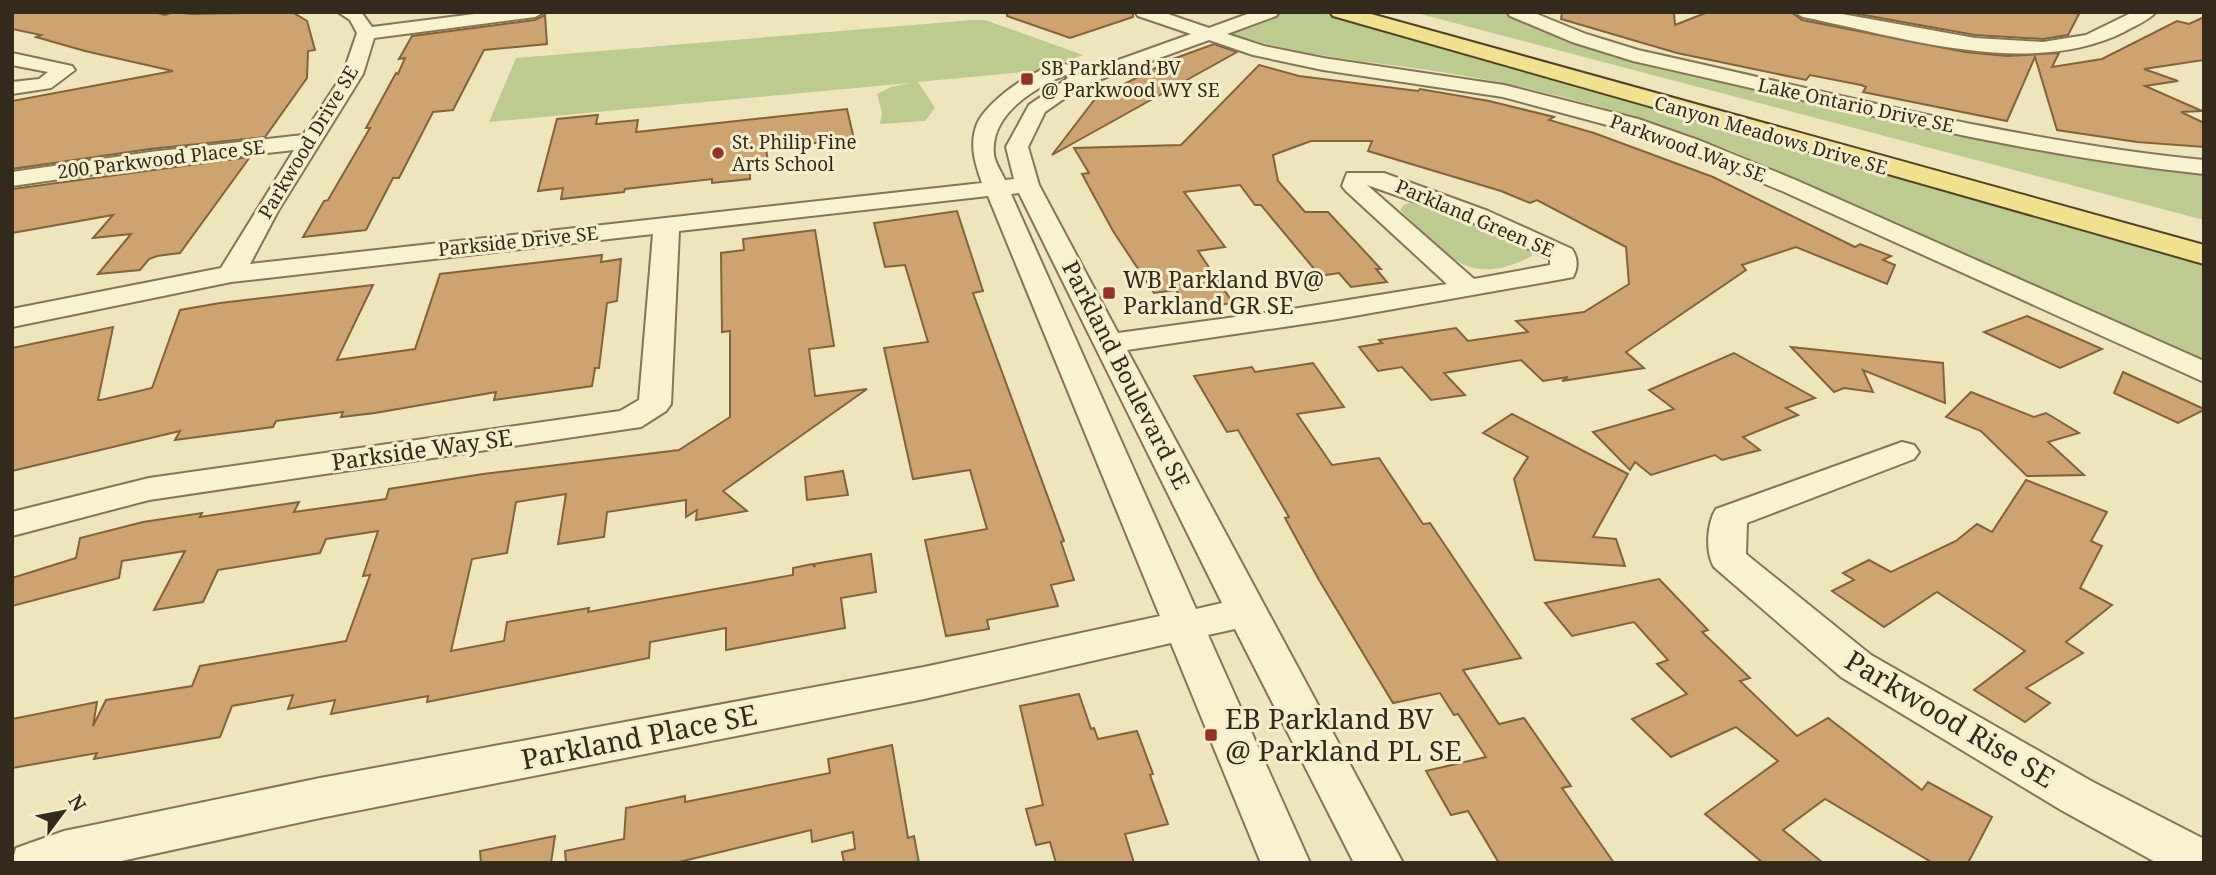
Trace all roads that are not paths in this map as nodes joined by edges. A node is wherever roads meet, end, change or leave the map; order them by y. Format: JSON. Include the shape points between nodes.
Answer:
{"nodes":[{"id":1,"x":347,"y":12,"type":"edge"},
{"id":2,"x":535,"y":12,"type":"edge"},
{"id":3,"x":1144,"y":12,"type":"edge"},
{"id":4,"x":1228,"y":12,"type":"edge"},
{"id":5,"x":1270,"y":12,"type":"edge"},
{"id":6,"x":1340,"y":12,"type":"edge"},
{"id":7,"x":1384,"y":12,"type":"edge"},
{"id":8,"x":1396,"y":12,"type":"edge"},
{"id":9,"x":1516,"y":12,"type":"edge"},
{"id":10,"x":1803,"y":12,"type":"edge"},
{"id":11,"x":2147,"y":12,"type":"edge"},
{"id":12,"x":1429,"y":25,"type":"junction"},
{"id":13,"x":1183,"y":26,"type":"junction"},
{"id":14,"x":366,"y":33,"type":"junction"},
{"id":15,"x":1208,"y":34,"type":"junction"},
{"id":16,"x":12,"y":59,"type":"edge"},
{"id":17,"x":12,"y":88,"type":"edge"},
{"id":18,"x":988,"y":124,"type":"junction"},
{"id":19,"x":1026,"y":127,"type":"junction"},
{"id":20,"x":310,"y":141,"type":"junction"},
{"id":21,"x":2204,"y":167,"type":"edge"},
{"id":22,"x":12,"y":179,"type":"edge"},
{"id":23,"x":1011,"y":187,"type":"junction"},
{"id":24,"x":666,"y":226,"type":"junction"},
{"id":25,"x":2204,"y":234,"type":"edge"},
{"id":26,"x":2204,"y":255,"type":"edge"},
{"id":27,"x":231,"y":274,"type":"junction"},
{"id":28,"x":1469,"y":289,"type":"junction"},
{"id":29,"x":12,"y":318,"type":"edge"},
{"id":30,"x":1110,"y":343,"type":"junction"},
{"id":31,"x":2204,"y":373,"type":"edge"},
{"id":32,"x":1902,"y":452,"type":"dead end"},
{"id":33,"x":12,"y":524,"type":"edge"},
{"id":34,"x":1246,"y":611,"type":"junction"},
{"id":35,"x":1183,"y":625,"type":"junction"},
{"id":36,"x":33,"y":863,"type":"edge"},
{"id":37,"x":1286,"y":863,"type":"edge"},
{"id":38,"x":1379,"y":863,"type":"edge"},
{"id":39,"x":2203,"y":863,"type":"edge"}],
"edges":[{"from":1,"to":14,"type":"street","via":[[357,17]]},
{"from":2,"to":14,"type":"street"},
{"from":3,"to":13,"type":"street","name":"Parkwood Way SE"},
{"from":4,"to":13,"type":"street"},
{"from":5,"to":15,"type":"street","name":"Parkland Boulevard SE"},
{"from":6,"to":26,"type":"main road","name":"Canyon Meadows Drive SE"},
{"from":7,"to":12,"type":"main road","name":"Canyon Meadows Drive SE"},
{"from":8,"to":12,"type":"main road"},
{"from":9,"to":21,"type":"street","name":"Lake Ontario Drive SE","via":[[1646,58],[2033,143]]},
{"from":10,"to":11,"type":"street","via":[[1946,39],[2046,46],[2075,44]]},
{"from":12,"to":25,"type":"main road","name":"Canyon Meadows Drive SE"},
{"from":13,"to":15,"type":"street","name":"Parkwood Way SE"},
{"from":13,"to":18,"type":"street","via":[[1044,77],[1012,96]]},
{"from":14,"to":20,"type":"street","name":"Parkwood Drive SE","via":[[353,74]]},
{"from":15,"to":19,"type":"street","name":"Parkland Boulevard SE","via":[[1075,82],[1036,109]]},
{"from":15,"to":31,"type":"street","name":"Parkwood Way SE","via":[[1323,64],[1504,91],[1630,124],[1790,186]]},
{"from":16,"to":17,"type":"street","via":[[65,70],[44,84]]},
{"from":18,"to":19,"type":"street"},
{"from":18,"to":23,"type":"street","name":"Parkland Boulevard SE","via":[[983,155]]},
{"from":19,"to":23,"type":"street","name":"Parkland Boulevard SE","via":[[1017,147]]},
{"from":20,"to":22,"type":"street","name":"200 Parkwood Place SE"},
{"from":20,"to":27,"type":"street","name":"Parkwood Drive SE"},
{"from":23,"to":24,"type":"street","name":"Parkside Drive SE"},
{"from":23,"to":30,"type":"street","name":"Parkland Boulevard SE"},
{"from":23,"to":35,"type":"street","name":"Parkland Boulevard SE"},
{"from":24,"to":27,"type":"street","name":"Parkside Drive SE"},
{"from":24,"to":33,"type":"street","name":"Parkside Way SE","via":[[654,404],[629,420],[149,489]]},
{"from":27,"to":29,"type":"street","name":"Parkside Drive SE"},
{"from":28,"to":28,"type":"street","name":"Parkland Green SE","via":[[1563,271],[1563,255],[1402,187],[1376,178],[1355,178],[1354,186]]},
{"from":28,"to":30,"type":"street","name":"Parkland Green SE"},
{"from":30,"to":34,"type":"street","name":"Parkland Boulevard SE"},
{"from":32,"to":39,"type":"street","name":"Parkwood Rise SE","via":[[1729,517],[1727,558],[1856,666],[2077,796]]},
{"from":34,"to":35,"type":"street","name":"Parkland Place SE"},
{"from":34,"to":38,"type":"street","name":"Parkland Boulevard SE"},
{"from":35,"to":36,"type":"street","name":"Parkland Place SE","via":[[924,683],[320,798],[64,852]]},
{"from":35,"to":37,"type":"street","name":"Parkland Boulevard SE"}]}
